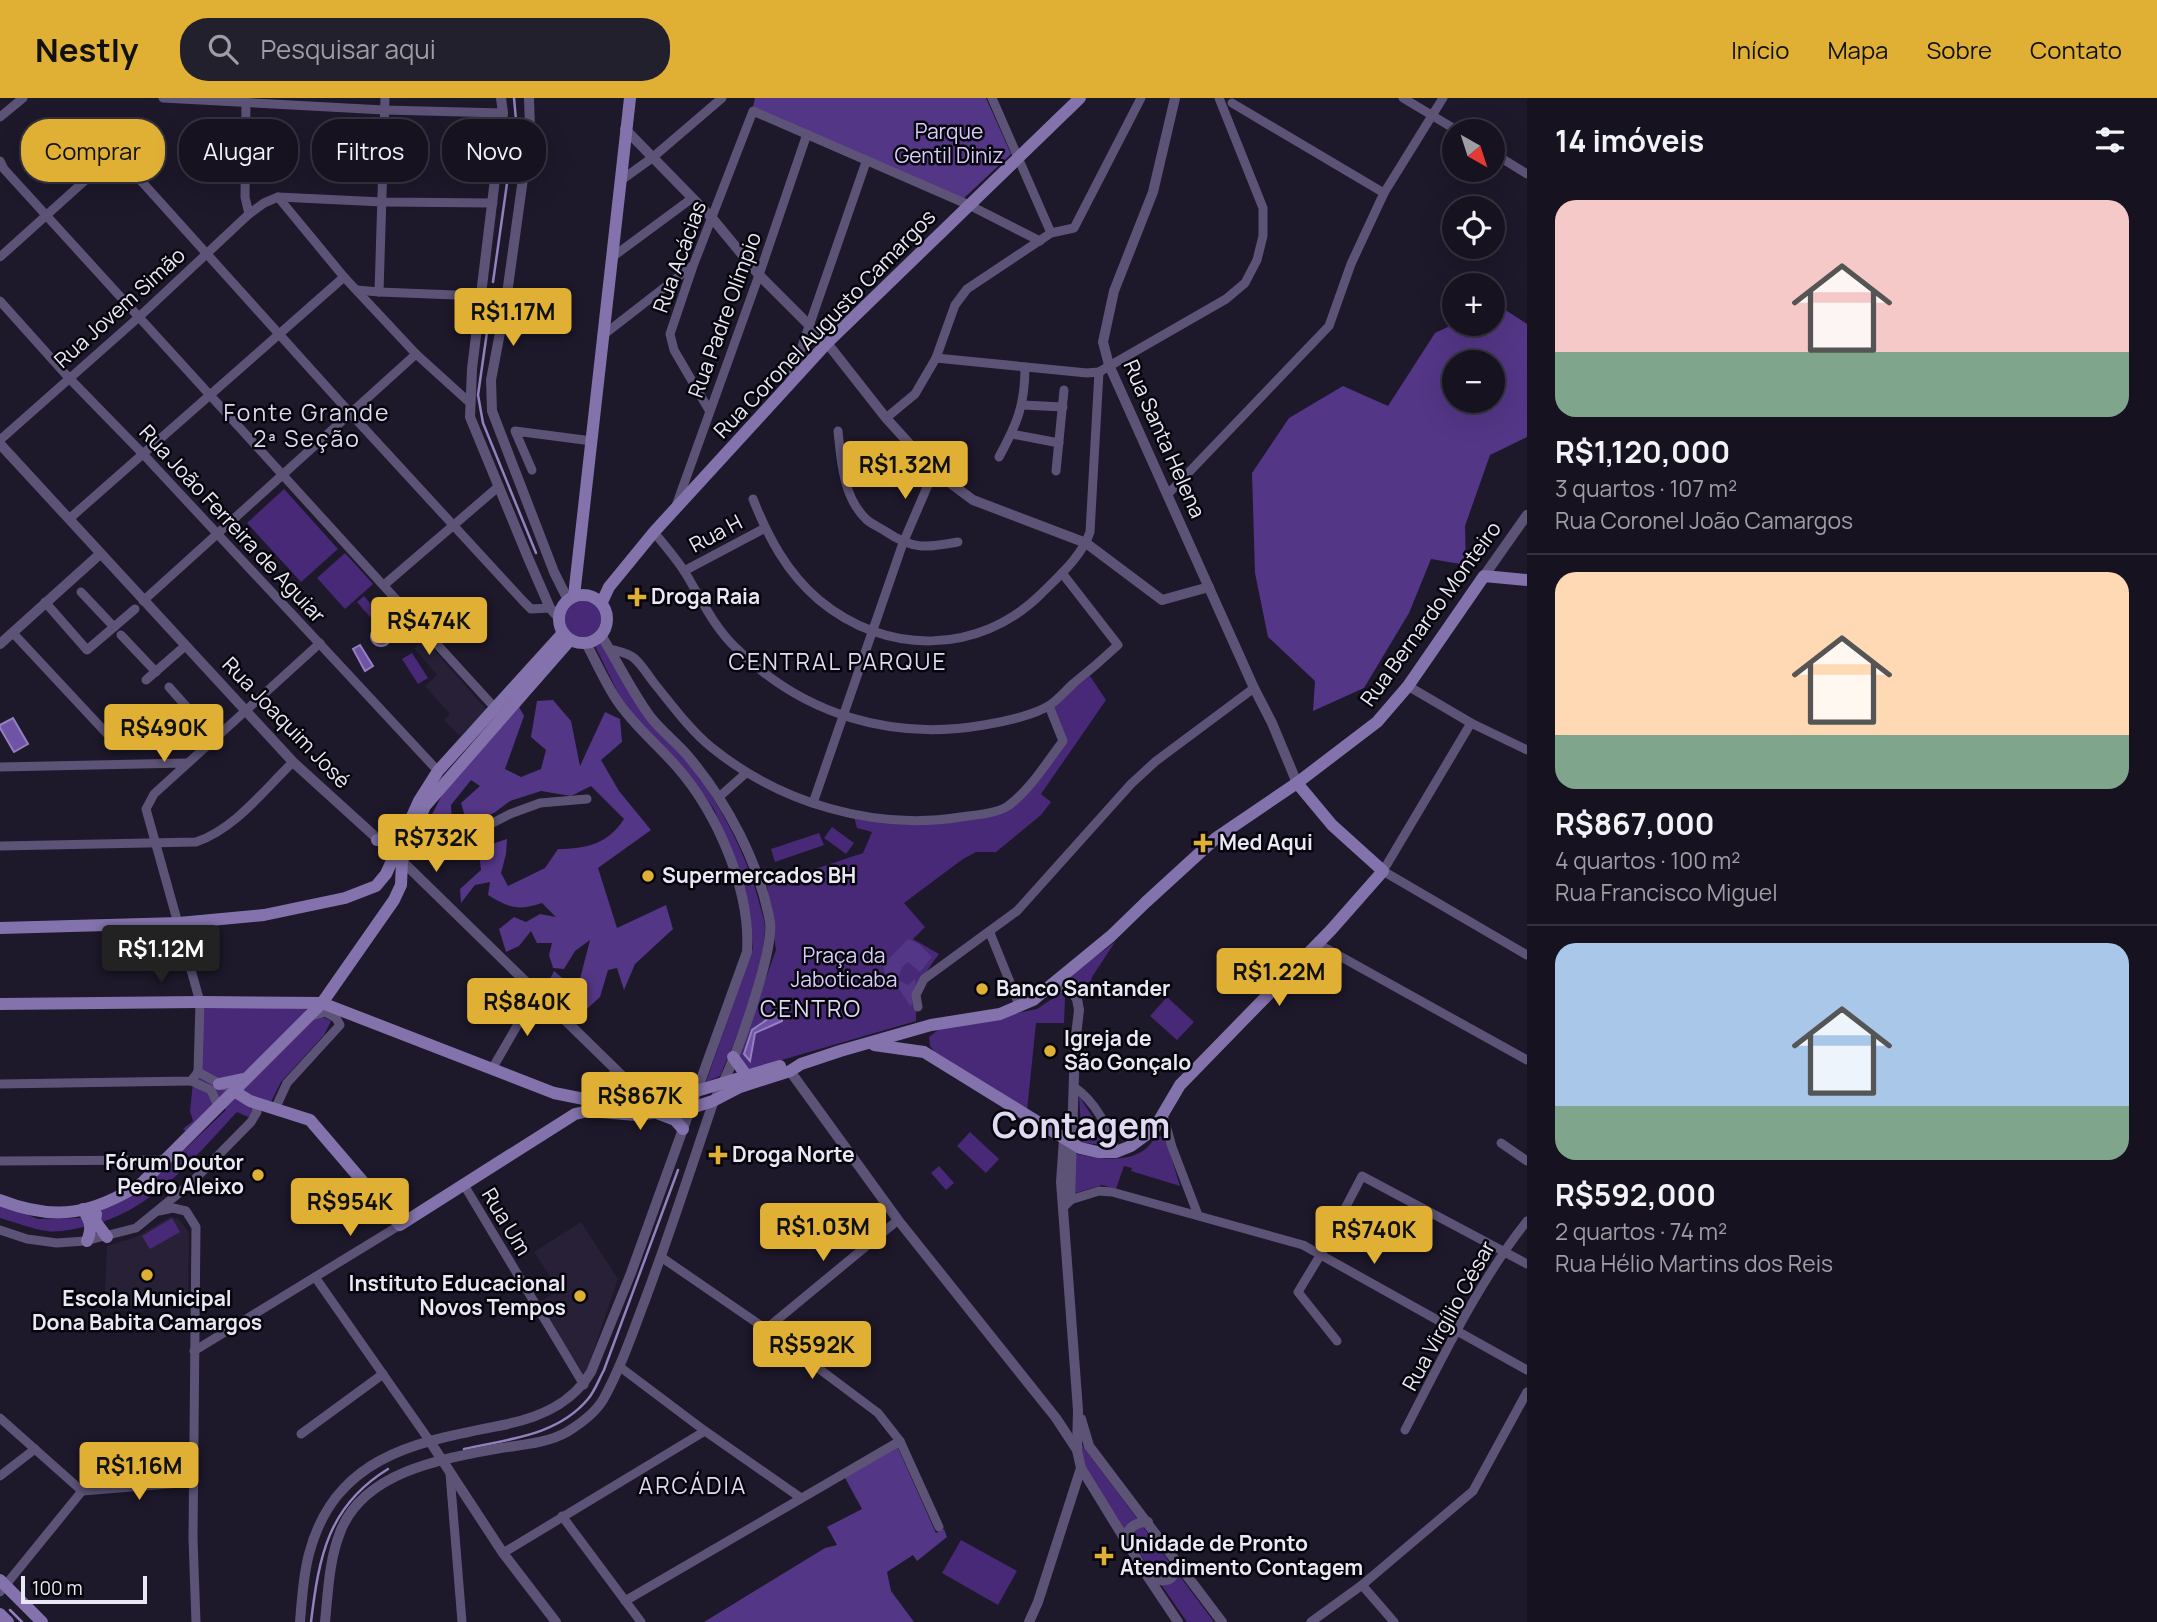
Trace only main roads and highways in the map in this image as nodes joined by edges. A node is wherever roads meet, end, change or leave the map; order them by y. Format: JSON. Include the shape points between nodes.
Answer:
{"nodes":[{"id":1,"x":630,"y":98,"type":"edge"},
{"id":2,"x":1080,"y":98,"type":"edge"},
{"id":3,"x":578,"y":569,"type":"junction"},
{"id":4,"x":1527,"y":580,"type":"edge"},
{"id":5,"x":594,"y":597,"type":"junction"},
{"id":6,"x":571,"y":598,"type":"junction"},
{"id":7,"x":567,"y":636,"type":"junction"},
{"id":8,"x":1297,"y":783,"type":"junction"},
{"id":9,"x":406,"y":839,"type":"junction"},
{"id":10,"x":377,"y":840,"type":"road end"},
{"id":11,"x":398,"y":858,"type":"junction"},
{"id":12,"x":376,"y":886,"type":"junction"},
{"id":13,"x":394,"y":900,"type":"junction"},
{"id":14,"x":0,"y":928,"type":"edge"},
{"id":15,"x":322,"y":1003,"type":"junction"},
{"id":16,"x":0,"y":1004,"type":"edge"},
{"id":17,"x":931,"y":1025,"type":"junction"},
{"id":18,"x":867,"y":1044,"type":"junction"},
{"id":19,"x":924,"y":1052,"type":"junction"},
{"id":20,"x":733,"y":1057,"type":"road end"},
{"id":21,"x":795,"y":1068,"type":"junction"},
{"id":22,"x":746,"y":1075,"type":"junction"},
{"id":23,"x":246,"y":1077,"type":"junction"},
{"id":24,"x":219,"y":1084,"type":"road end"},
{"id":25,"x":234,"y":1091,"type":"junction"},
{"id":26,"x":554,"y":1093,"type":"junction"},
{"id":27,"x":589,"y":1106,"type":"junction"},
{"id":28,"x":658,"y":1114,"type":"junction"},
{"id":29,"x":563,"y":1121,"type":"junction"},
{"id":30,"x":683,"y":1129,"type":"road end"},
{"id":31,"x":0,"y":1200,"type":"edge"},
{"id":32,"x":90,"y":1208,"type":"junction"},
{"id":33,"x":107,"y":1237,"type":"road end"},
{"id":34,"x":87,"y":1241,"type":"road end"},
{"id":35,"x":2,"y":1586,"type":"edge"},
{"id":36,"x":0,"y":1614,"type":"edge"},
{"id":37,"x":8,"y":1622,"type":"edge"},
{"id":38,"x":42,"y":1622,"type":"edge"}],
"edges":[{"from":1,"to":3,"type":"main road"},
{"from":2,"to":5,"type":"main road","name":"Rua Coronel Augusto Camargos","via":[[827,343],[675,507],[609,587]]},
{"from":3,"to":5,"type":"main road"},
{"from":3,"to":6,"type":"main road"},
{"from":4,"to":8,"type":"main road","name":"Rua Bernardo Monteiro","via":[[1484,576],[1408,686],[1377,722]]},
{"from":5,"to":6,"type":"main road"},
{"from":5,"to":7,"type":"main road","via":[[607,614],[601,635],[586,643]]},
{"from":6,"to":7,"type":"main road","via":[[554,613]]},
{"from":7,"to":9,"type":"main road","via":[[425,806]]},
{"from":7,"to":9,"type":"main road","via":[[438,771],[419,801]]},
{"from":8,"to":17,"type":"main road","name":"Rua Bernardo Monteiro","via":[[1216,838],[1034,1000],[1000,1014]]},
{"from":8,"to":19,"type":"main road","via":[[1332,825],[1383,871],[1180,1085],[1154,1129],[1116,1152],[1089,1151]]},
{"from":9,"to":10,"type":"main road"},
{"from":9,"to":11,"type":"main road"},
{"from":11,"to":12,"type":"main road"},
{"from":11,"to":13,"type":"main road","via":[[401,886]]},
{"from":12,"to":13,"type":"main road"},
{"from":12,"to":14,"type":"main road","via":[[345,898],[264,915],[179,923]]},
{"from":13,"to":15,"type":"main road"},
{"from":15,"to":16,"type":"main road"},
{"from":15,"to":23,"type":"main road"},
{"from":15,"to":26,"type":"main road"},
{"from":17,"to":18,"type":"main road","name":"Rua Bernardo Monteiro"},
{"from":17,"to":19,"type":"main road"},
{"from":18,"to":19,"type":"main road"},
{"from":18,"to":21,"type":"main road","name":"Rua Bernardo Monteiro"},
{"from":20,"to":22,"type":"main road"},
{"from":21,"to":22,"type":"main road","via":[[787,1064]]},
{"from":21,"to":28,"type":"main road","via":[[713,1101]]},
{"from":22,"to":27,"type":"main road","via":[[673,1098]]},
{"from":23,"to":24,"type":"main road"},
{"from":23,"to":25,"type":"main road"},
{"from":25,"to":29,"type":"main road","via":[[310,1120],[400,1225]]},
{"from":25,"to":32,"type":"main road","via":[[142,1183],[117,1199]]},
{"from":26,"to":27,"type":"main road"},
{"from":26,"to":29,"type":"main road","via":[[565,1110]]},
{"from":27,"to":28,"type":"main road","via":[[605,1114]]},
{"from":27,"to":29,"type":"main road"},
{"from":28,"to":30,"type":"main road","via":[[675,1120]]},
{"from":31,"to":32,"type":"main road","via":[[37,1212]]},
{"from":32,"to":33,"type":"main road"},
{"from":32,"to":34,"type":"main road"},
{"from":35,"to":38,"type":"main road"},
{"from":36,"to":37,"type":"main road"}]}
